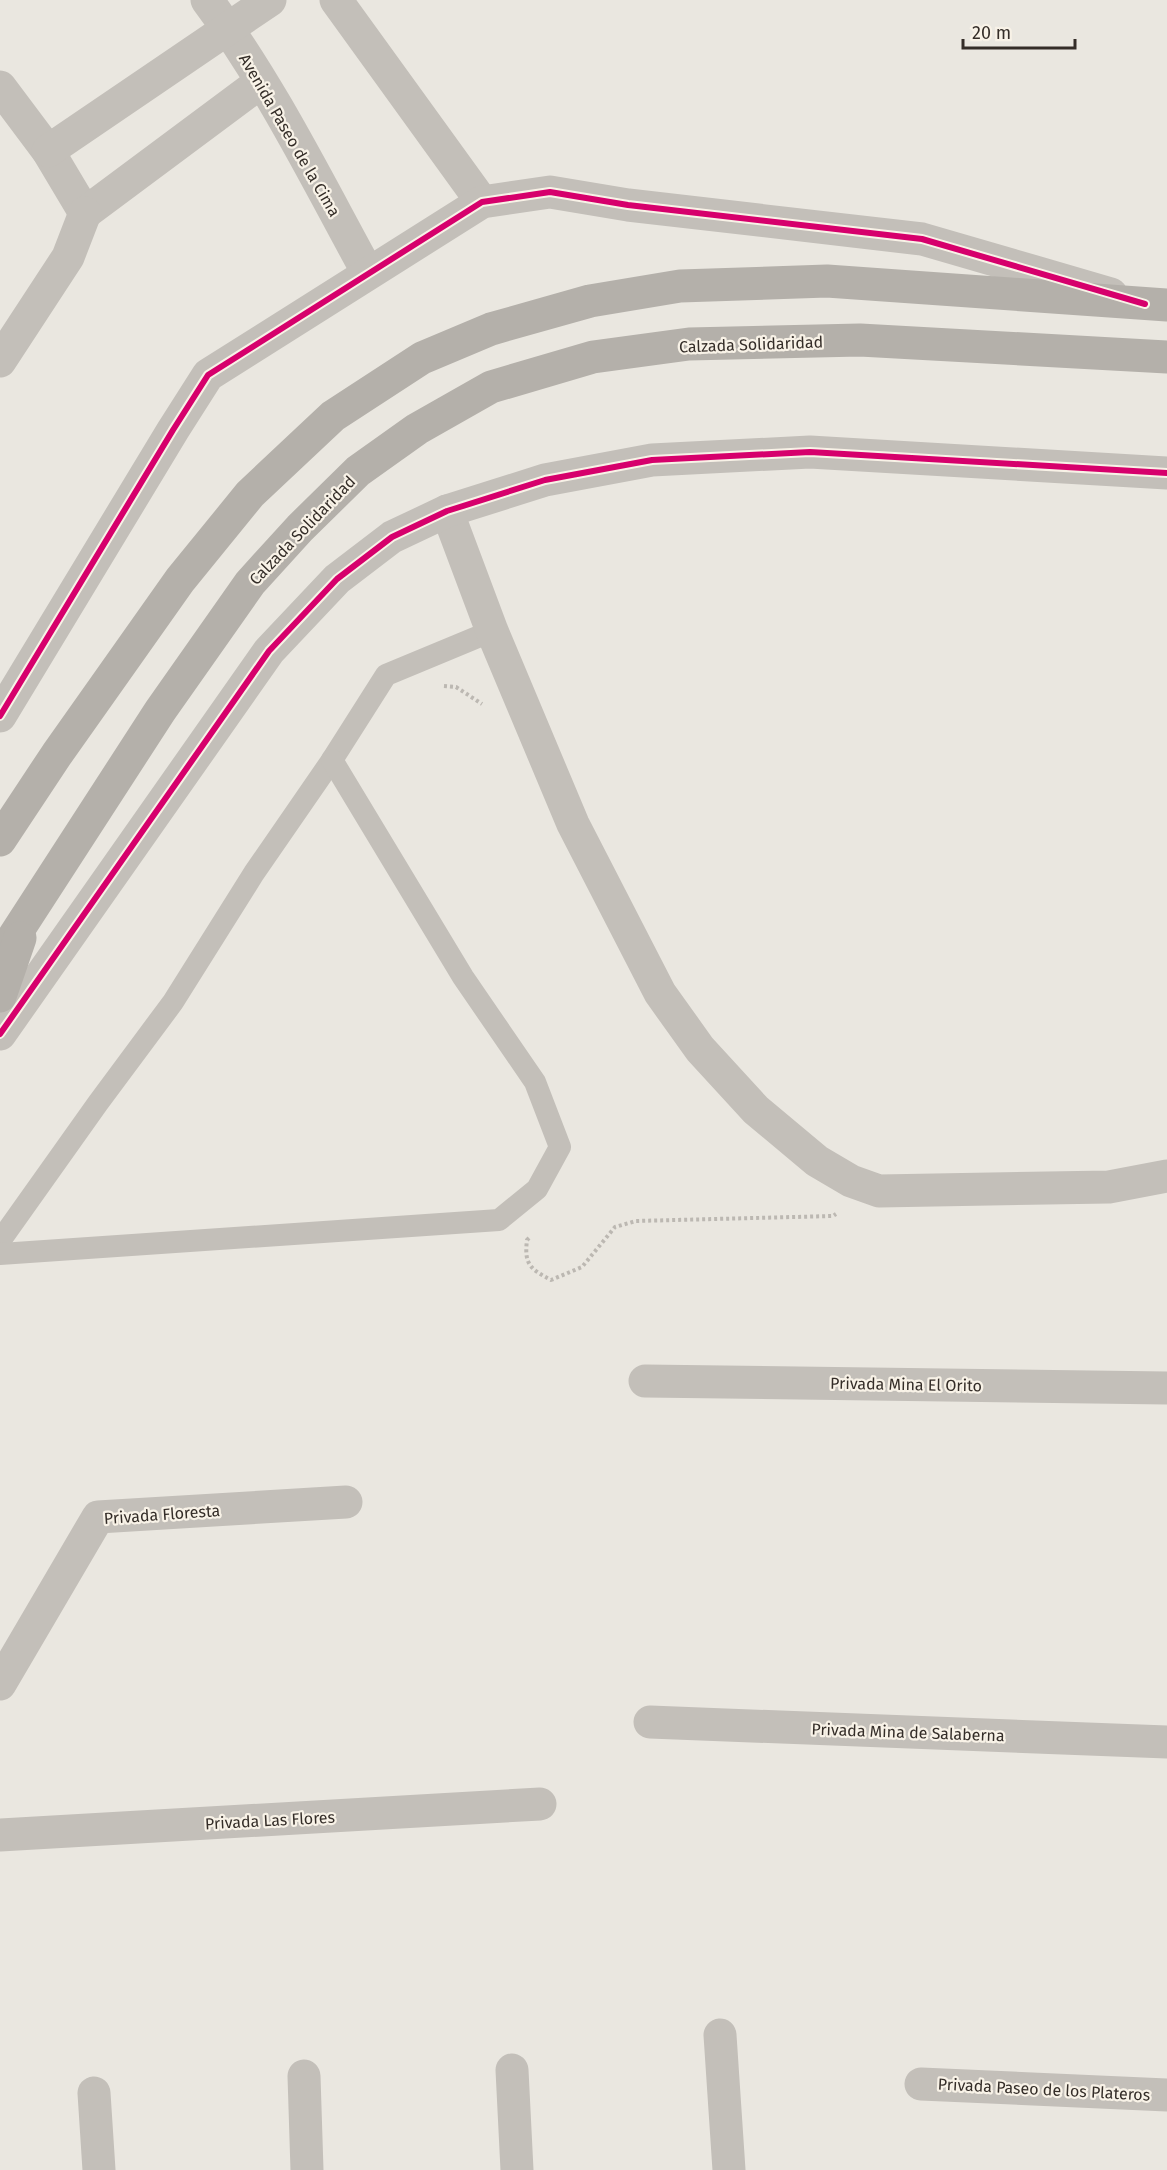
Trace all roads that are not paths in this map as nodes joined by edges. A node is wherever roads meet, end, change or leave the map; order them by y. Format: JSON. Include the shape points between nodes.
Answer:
{"nodes":[{"id":1,"x":207,"y":0,"type":"edge"},
{"id":2,"x":270,"y":0,"type":"edge"},
{"id":3,"x":336,"y":0,"type":"edge"},
{"id":4,"x":229,"y":29,"type":"junction"},
{"id":5,"x":261,"y":82,"type":"junction"},
{"id":6,"x":0,"y":87,"type":"edge"},
{"id":7,"x":26,"y":137,"type":"edge"},
{"id":8,"x":482,"y":202,"type":"junction"},
{"id":9,"x":86,"y":213,"type":"junction"},
{"id":10,"x":368,"y":273,"type":"junction"},
{"id":11,"x":1156,"y":304,"type":"edge"},
{"id":12,"x":1167,"y":357,"type":"edge"},
{"id":13,"x":0,"y":361,"type":"edge"},
{"id":14,"x":1167,"y":473,"type":"edge"},
{"id":15,"x":447,"y":511,"type":"junction"},
{"id":16,"x":492,"y":631,"type":"junction"},
{"id":17,"x":0,"y":716,"type":"edge"},
{"id":18,"x":332,"y":760,"type":"junction"},
{"id":19,"x":0,"y":840,"type":"edge"},
{"id":20,"x":25,"y":920,"type":"junction"},
{"id":21,"x":0,"y":958,"type":"edge"},
{"id":22,"x":0,"y":996,"type":"edge"},
{"id":23,"x":0,"y":1034,"type":"edge"},
{"id":24,"x":1167,"y":1176,"type":"edge"},
{"id":25,"x":0,"y":1241,"type":"edge"},
{"id":26,"x":0,"y":1254,"type":"edge"},
{"id":27,"x":645,"y":1381,"type":"dead end"},
{"id":28,"x":1167,"y":1388,"type":"edge"},
{"id":29,"x":346,"y":1502,"type":"dead end"},
{"id":30,"x":0,"y":1684,"type":"edge"},
{"id":31,"x":650,"y":1722,"type":"dead end"},
{"id":32,"x":1167,"y":1742,"type":"edge"},
{"id":33,"x":540,"y":1804,"type":"dead end"},
{"id":34,"x":0,"y":1834,"type":"edge"},
{"id":35,"x":720,"y":2035,"type":"dead end"},
{"id":36,"x":512,"y":2070,"type":"dead end"},
{"id":37,"x":304,"y":2076,"type":"dead end"},
{"id":38,"x":921,"y":2084,"type":"dead end"},
{"id":39,"x":94,"y":2092,"type":"dead end"},
{"id":40,"x":1167,"y":2095,"type":"edge"},
{"id":41,"x":99,"y":2170,"type":"edge"},
{"id":42,"x":307,"y":2170,"type":"edge"},
{"id":43,"x":518,"y":2170,"type":"edge"},
{"id":44,"x":729,"y":2170,"type":"edge"}],
"edges":[{"from":1,"to":4,"type":"street","name":"Avenida Paseo de la Cima"},
{"from":2,"to":4,"type":"street"},
{"from":3,"to":8,"type":"street"},
{"from":4,"to":5,"type":"street","name":"Avenida Paseo de la Cima"},
{"from":4,"to":7,"type":"street"},
{"from":5,"to":9,"type":"street"},
{"from":5,"to":10,"type":"street","name":"Avenida Paseo de la Cima"},
{"from":6,"to":7,"type":"street"},
{"from":7,"to":9,"type":"street"},
{"from":8,"to":10,"type":"street"},
{"from":8,"to":11,"type":"street","via":[[550,192],[922,240]]},
{"from":9,"to":13,"type":"street","via":[[68,257]]},
{"from":10,"to":17,"type":"street","via":[[208,375]]},
{"from":11,"to":19,"type":"main road","via":[[827,281],[680,286],[590,301],[491,329],[422,358],[333,416],[250,494],[180,580]]},
{"from":12,"to":20,"type":"main road","name":"Calzada Solidaridad","via":[[860,340],[689,344],[593,357],[491,387],[417,429],[358,471],[250,584],[160,711]]},
{"from":14,"to":15,"type":"street","via":[[810,452],[652,460],[545,480]]},
{"from":15,"to":16,"type":"street"},
{"from":15,"to":23,"type":"street","via":[[392,537],[337,579],[269,651]]},
{"from":16,"to":18,"type":"lane","via":[[386,675]]},
{"from":16,"to":24,"type":"street","via":[[573,824],[660,993],[700,1049],[756,1110],[817,1161],[851,1182],[879,1191],[1109,1187]]},
{"from":18,"to":25,"type":"lane","via":[[254,873],[173,1002]]},
{"from":18,"to":26,"type":"lane","via":[[463,977],[535,1082],[560,1147],[537,1189],[499,1220]]},
{"from":20,"to":21,"type":"main road","name":"Calzada Solidaridad"},
{"from":20,"to":22,"type":"main road"},
{"from":27,"to":28,"type":"street","name":"Privada Mina El Orito"},
{"from":29,"to":30,"type":"street","name":"Privada Floresta","via":[[98,1517]]},
{"from":31,"to":32,"type":"street","name":"Privada Mina de Salaberna"},
{"from":33,"to":34,"type":"street","name":"Privada Las Flores"},
{"from":35,"to":44,"type":"street"},
{"from":36,"to":43,"type":"street"},
{"from":37,"to":42,"type":"street"},
{"from":38,"to":40,"type":"street","name":"Privada Paseo de los Plateros"},
{"from":39,"to":41,"type":"street"}]}
